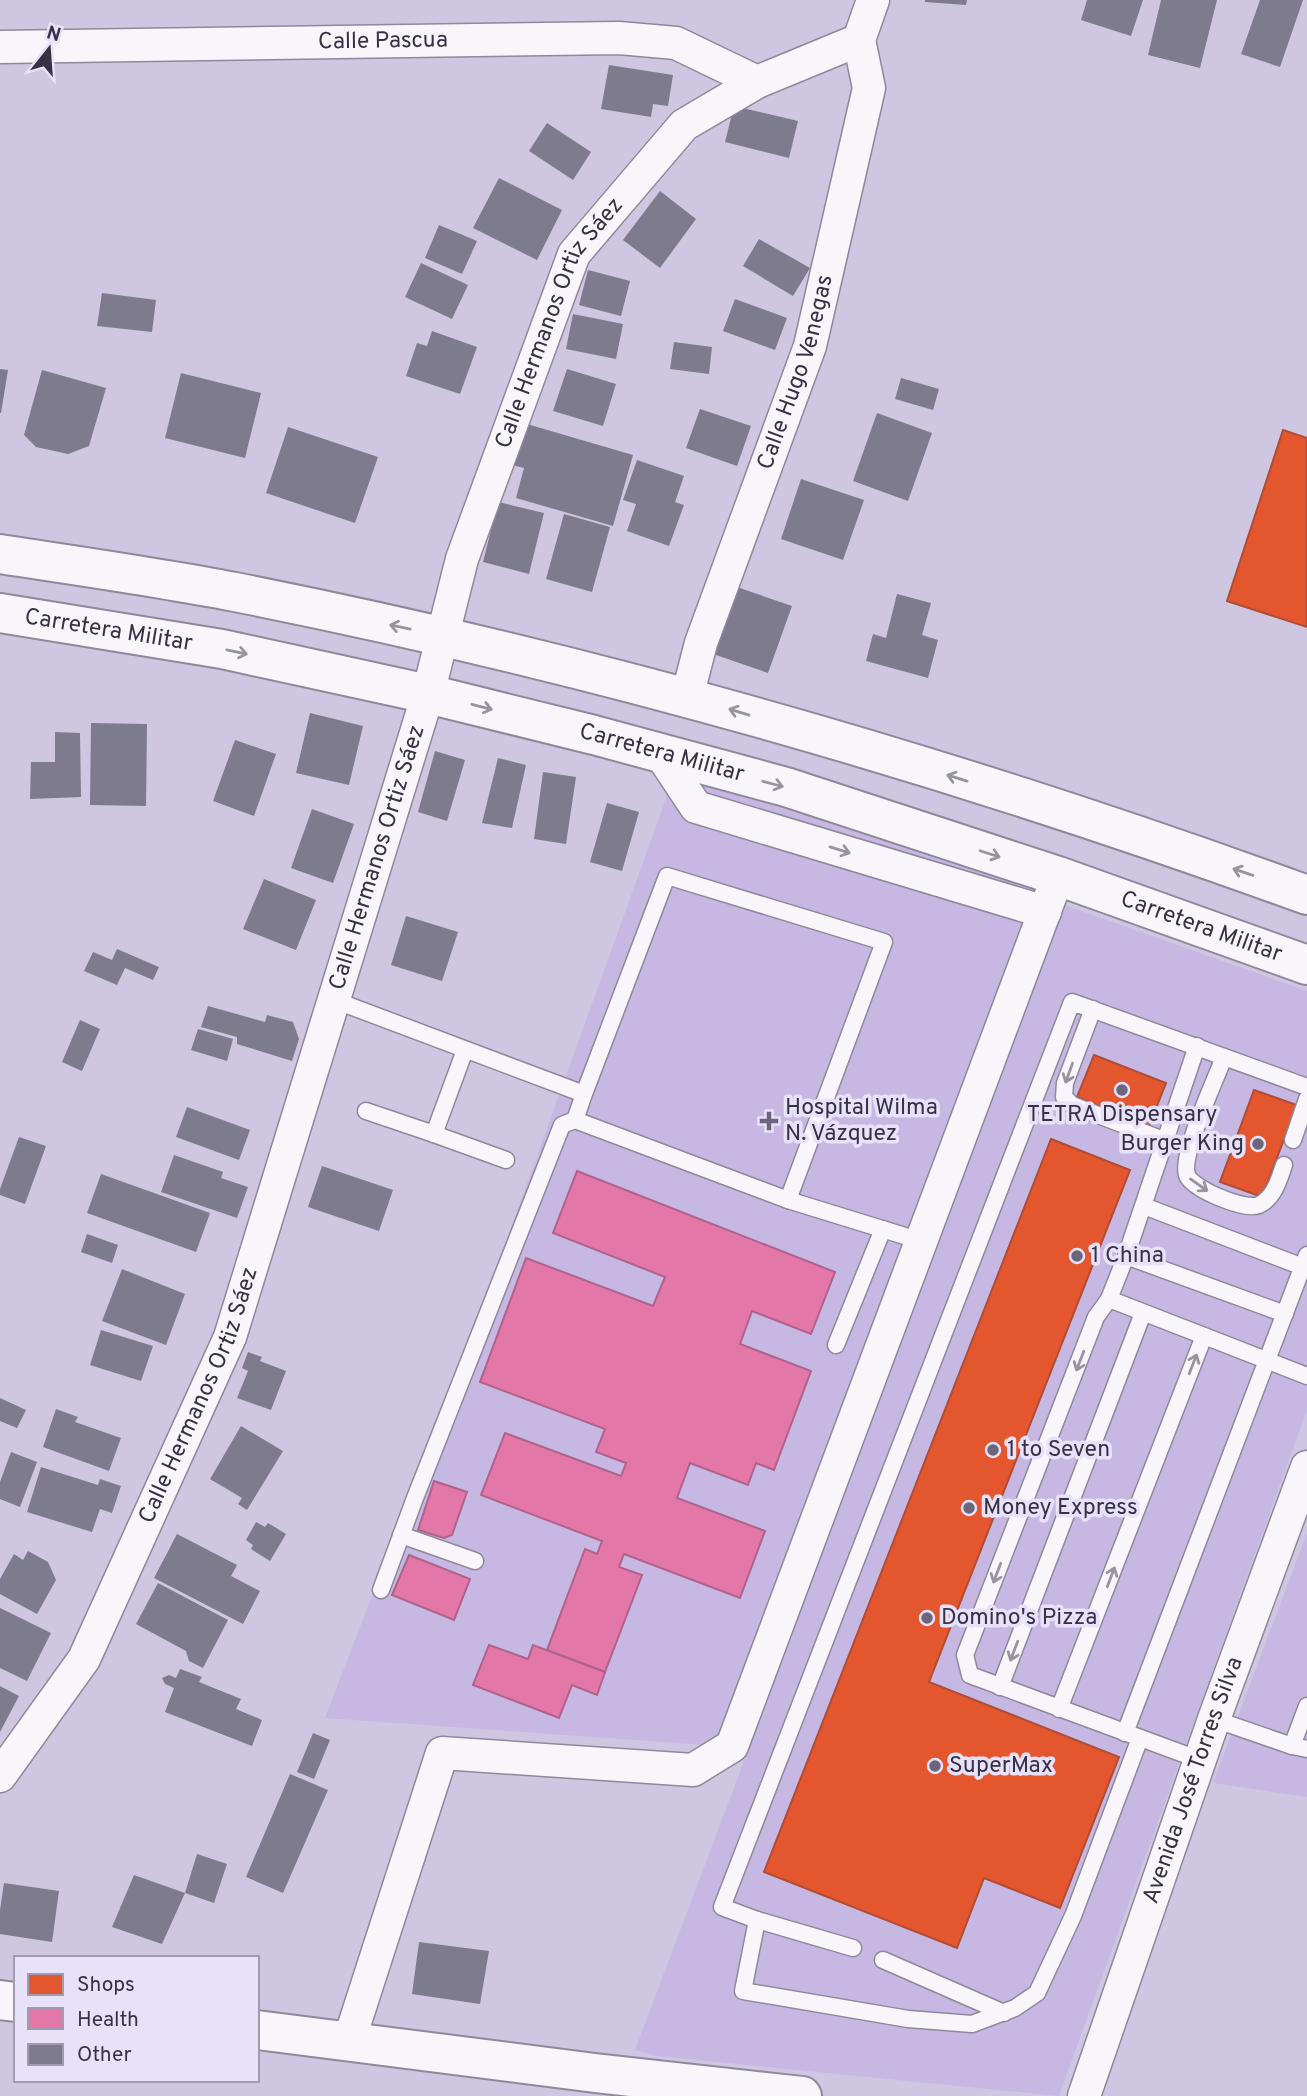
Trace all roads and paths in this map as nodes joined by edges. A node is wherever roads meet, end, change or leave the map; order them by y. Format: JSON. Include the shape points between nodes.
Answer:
{"nodes":[{"id":1,"x":873,"y":0,"type":"edge"},
{"id":2,"x":859,"y":40,"type":"junction"},
{"id":3,"x":0,"y":47,"type":"edge"},
{"id":4,"x":757,"y":82,"type":"junction"},
{"id":5,"x":0,"y":554,"type":"edge"},
{"id":6,"x":0,"y":613,"type":"edge"},
{"id":7,"x":443,"y":637,"type":"junction"},
{"id":8,"x":428,"y":694,"type":"junction"},
{"id":9,"x":687,"y":697,"type":"junction"},
{"id":10,"x":660,"y":753,"type":"junction"},
{"id":11,"x":1058,"y":876,"type":"junction"},
{"id":12,"x":1300,"y":890,"type":"edge"},
{"id":13,"x":1045,"y":912,"type":"junction"},
{"id":14,"x":1307,"y":965,"type":"edge"},
{"id":15,"x":334,"y":1000,"type":"junction"},
{"id":16,"x":1093,"y":1009,"type":"junction"},
{"id":17,"x":1197,"y":1046,"type":"junction"},
{"id":18,"x":465,"y":1049,"type":"junction"},
{"id":19,"x":1224,"y":1056,"type":"junction"},
{"id":20,"x":1307,"y":1087,"type":"edge"},
{"id":21,"x":584,"y":1094,"type":"junction"},
{"id":22,"x":1307,"y":1099,"type":"edge"},
{"id":23,"x":366,"y":1111,"type":"dead end"},
{"id":24,"x":575,"y":1120,"type":"junction"},
{"id":25,"x":434,"y":1134,"type":"junction"},
{"id":26,"x":1293,"y":1140,"type":"dead end"},
{"id":27,"x":1166,"y":1141,"type":"junction"},
{"id":28,"x":506,"y":1160,"type":"dead end"},
{"id":29,"x":1284,"y":1165,"type":"dead end"},
{"id":30,"x":788,"y":1200,"type":"junction"},
{"id":31,"x":1144,"y":1206,"type":"junction"},
{"id":32,"x":883,"y":1229,"type":"junction"},
{"id":33,"x":921,"y":1241,"type":"junction"},
{"id":34,"x":1126,"y":1256,"type":"junction"},
{"id":35,"x":1305,"y":1261,"type":"edge"},
{"id":36,"x":1109,"y":1299,"type":"junction"},
{"id":37,"x":1143,"y":1313,"type":"junction"},
{"id":38,"x":1285,"y":1314,"type":"junction"},
{"id":39,"x":1204,"y":1336,"type":"junction"},
{"id":40,"x":836,"y":1345,"type":"dead end"},
{"id":41,"x":1267,"y":1360,"type":"junction"},
{"id":42,"x":1307,"y":1376,"type":"edge"},
{"id":43,"x":1307,"y":1467,"type":"edge"},
{"id":44,"x":401,"y":1535,"type":"junction"},
{"id":45,"x":475,"y":1560,"type":"dead end"},
{"id":46,"x":382,"y":1590,"type":"dead end"},
{"id":47,"x":1000,"y":1687,"type":"junction"},
{"id":48,"x":1307,"y":1706,"type":"edge"},
{"id":49,"x":1059,"y":1709,"type":"junction"},
{"id":50,"x":1214,"y":1719,"type":"junction"},
{"id":51,"x":1132,"y":1736,"type":"junction"},
{"id":52,"x":1300,"y":1748,"type":"edge"},
{"id":53,"x":1200,"y":1760,"type":"junction"},
{"id":54,"x":0,"y":1776,"type":"edge"},
{"id":55,"x":757,"y":1920,"type":"junction"},
{"id":56,"x":853,"y":1948,"type":"dead end"},
{"id":57,"x":883,"y":1960,"type":"dead end"},
{"id":58,"x":1004,"y":2013,"type":"junction"},
{"id":59,"x":259,"y":2030,"type":"edge"},
{"id":60,"x":349,"y":2041,"type":"junction"},
{"id":61,"x":802,"y":2096,"type":"edge"},
{"id":62,"x":1084,"y":2096,"type":"edge"}],
"edges":[{"from":1,"to":2,"type":"street"},
{"from":2,"to":4,"type":"street","name":"Calle Hermanos Ortiz Sáez"},
{"from":2,"to":9,"type":"street","name":"Calle Hugo Venegas","via":[[869,88],[810,346],[701,643]]},
{"from":3,"to":4,"type":"street","name":"Calle Pascua","via":[[619,38],[676,43]]},
{"from":4,"to":7,"type":"street","name":"Calle Hermanos Ortiz Sáez","via":[[684,125],[574,254],[462,559]]},
{"from":7,"to":5,"type":"main road","one_way":true,"via":[[233,591]]},
{"from":6,"to":8,"type":"main road","name":"Carretera Militar","one_way":true,"via":[[222,649]]},
{"from":7,"to":8,"type":"street","name":"Calle Hermanos Ortiz Sáez"},
{"from":7,"to":9,"type":"main road"},
{"from":8,"to":10,"type":"main road","name":"Carretera Militar","one_way":true},
{"from":8,"to":15,"type":"street","name":"Calle Hermanos Ortiz Sáez"},
{"from":12,"to":9,"type":"main road","one_way":true,"via":[[1084,818]]},
{"from":10,"to":11,"type":"main road","name":"Carretera Militar","one_way":true,"via":[[786,787]]},
{"from":10,"to":13,"type":"street","one_way":true,"via":[[696,807]]},
{"from":11,"to":13,"type":"street"},
{"from":11,"to":14,"type":"main road","name":"Carretera Militar"},
{"from":13,"to":33,"type":"street"},
{"from":15,"to":18,"type":"lane"},
{"from":15,"to":54,"type":"street","name":"Calle Hermanos Ortiz Sáez","via":[[230,1337],[84,1659]]},
{"from":16,"to":17,"type":"lane"},
{"from":16,"to":27,"type":"lane","one_way":true,"via":[[1064,1097],[1072,1105]]},
{"from":16,"to":55,"type":"lane","via":[[1072,1002],[722,1907]]},
{"from":17,"to":19,"type":"lane"},
{"from":17,"to":27,"type":"lane"},
{"from":18,"to":21,"type":"lane"},
{"from":18,"to":25,"type":"lane"},
{"from":19,"to":20,"type":"lane"},
{"from":19,"to":29,"type":"lane","one_way":true,"via":[[1187,1153],[1187,1174],[1194,1185],[1256,1207],[1268,1200]]},
{"from":21,"to":24,"type":"lane"},
{"from":21,"to":30,"type":"lane","via":[[667,876],[884,942]]},
{"from":22,"to":26,"type":"lane"},
{"from":23,"to":25,"type":"lane"},
{"from":24,"to":30,"type":"lane"},
{"from":24,"to":44,"type":"lane","via":[[562,1125]]},
{"from":25,"to":28,"type":"lane"},
{"from":27,"to":31,"type":"lane"},
{"from":30,"to":32,"type":"lane"},
{"from":31,"to":34,"type":"lane"},
{"from":31,"to":35,"type":"lane"},
{"from":32,"to":33,"type":"lane"},
{"from":32,"to":40,"type":"lane"},
{"from":33,"to":60,"type":"street","via":[[732,1746],[694,1770],[442,1753]]},
{"from":34,"to":36,"type":"lane"},
{"from":34,"to":38,"type":"lane"},
{"from":35,"to":38,"type":"lane"},
{"from":36,"to":37,"type":"lane"},
{"from":36,"to":47,"type":"lane","one_way":true,"via":[[1096,1317],[965,1655],[970,1675]]},
{"from":37,"to":39,"type":"lane"},
{"from":37,"to":47,"type":"lane","one_way":true},
{"from":38,"to":41,"type":"lane"},
{"from":39,"to":41,"type":"lane"},
{"from":49,"to":39,"type":"lane","one_way":true},
{"from":41,"to":42,"type":"lane"},
{"from":41,"to":51,"type":"lane"},
{"from":43,"to":50,"type":"street","name":"Avenida José Torres Silva"},
{"from":44,"to":45,"type":"lane"},
{"from":44,"to":46,"type":"lane"},
{"from":47,"to":49,"type":"lane"},
{"from":48,"to":52,"type":"lane"},
{"from":49,"to":51,"type":"lane"},
{"from":50,"to":52,"type":"lane"},
{"from":50,"to":53,"type":"street","name":"Avenida José Torres Silva"},
{"from":51,"to":53,"type":"lane"},
{"from":51,"to":58,"type":"lane","via":[[1073,1916],[1037,1993]]},
{"from":53,"to":62,"type":"street","name":"Avenida José Torres Silva"},
{"from":55,"to":56,"type":"lane"},
{"from":55,"to":58,"type":"lane","via":[[743,1991],[908,2019],[972,2024]]},
{"from":57,"to":58,"type":"lane"},
{"from":59,"to":60,"type":"main road"},
{"from":60,"to":61,"type":"main road"}]}
